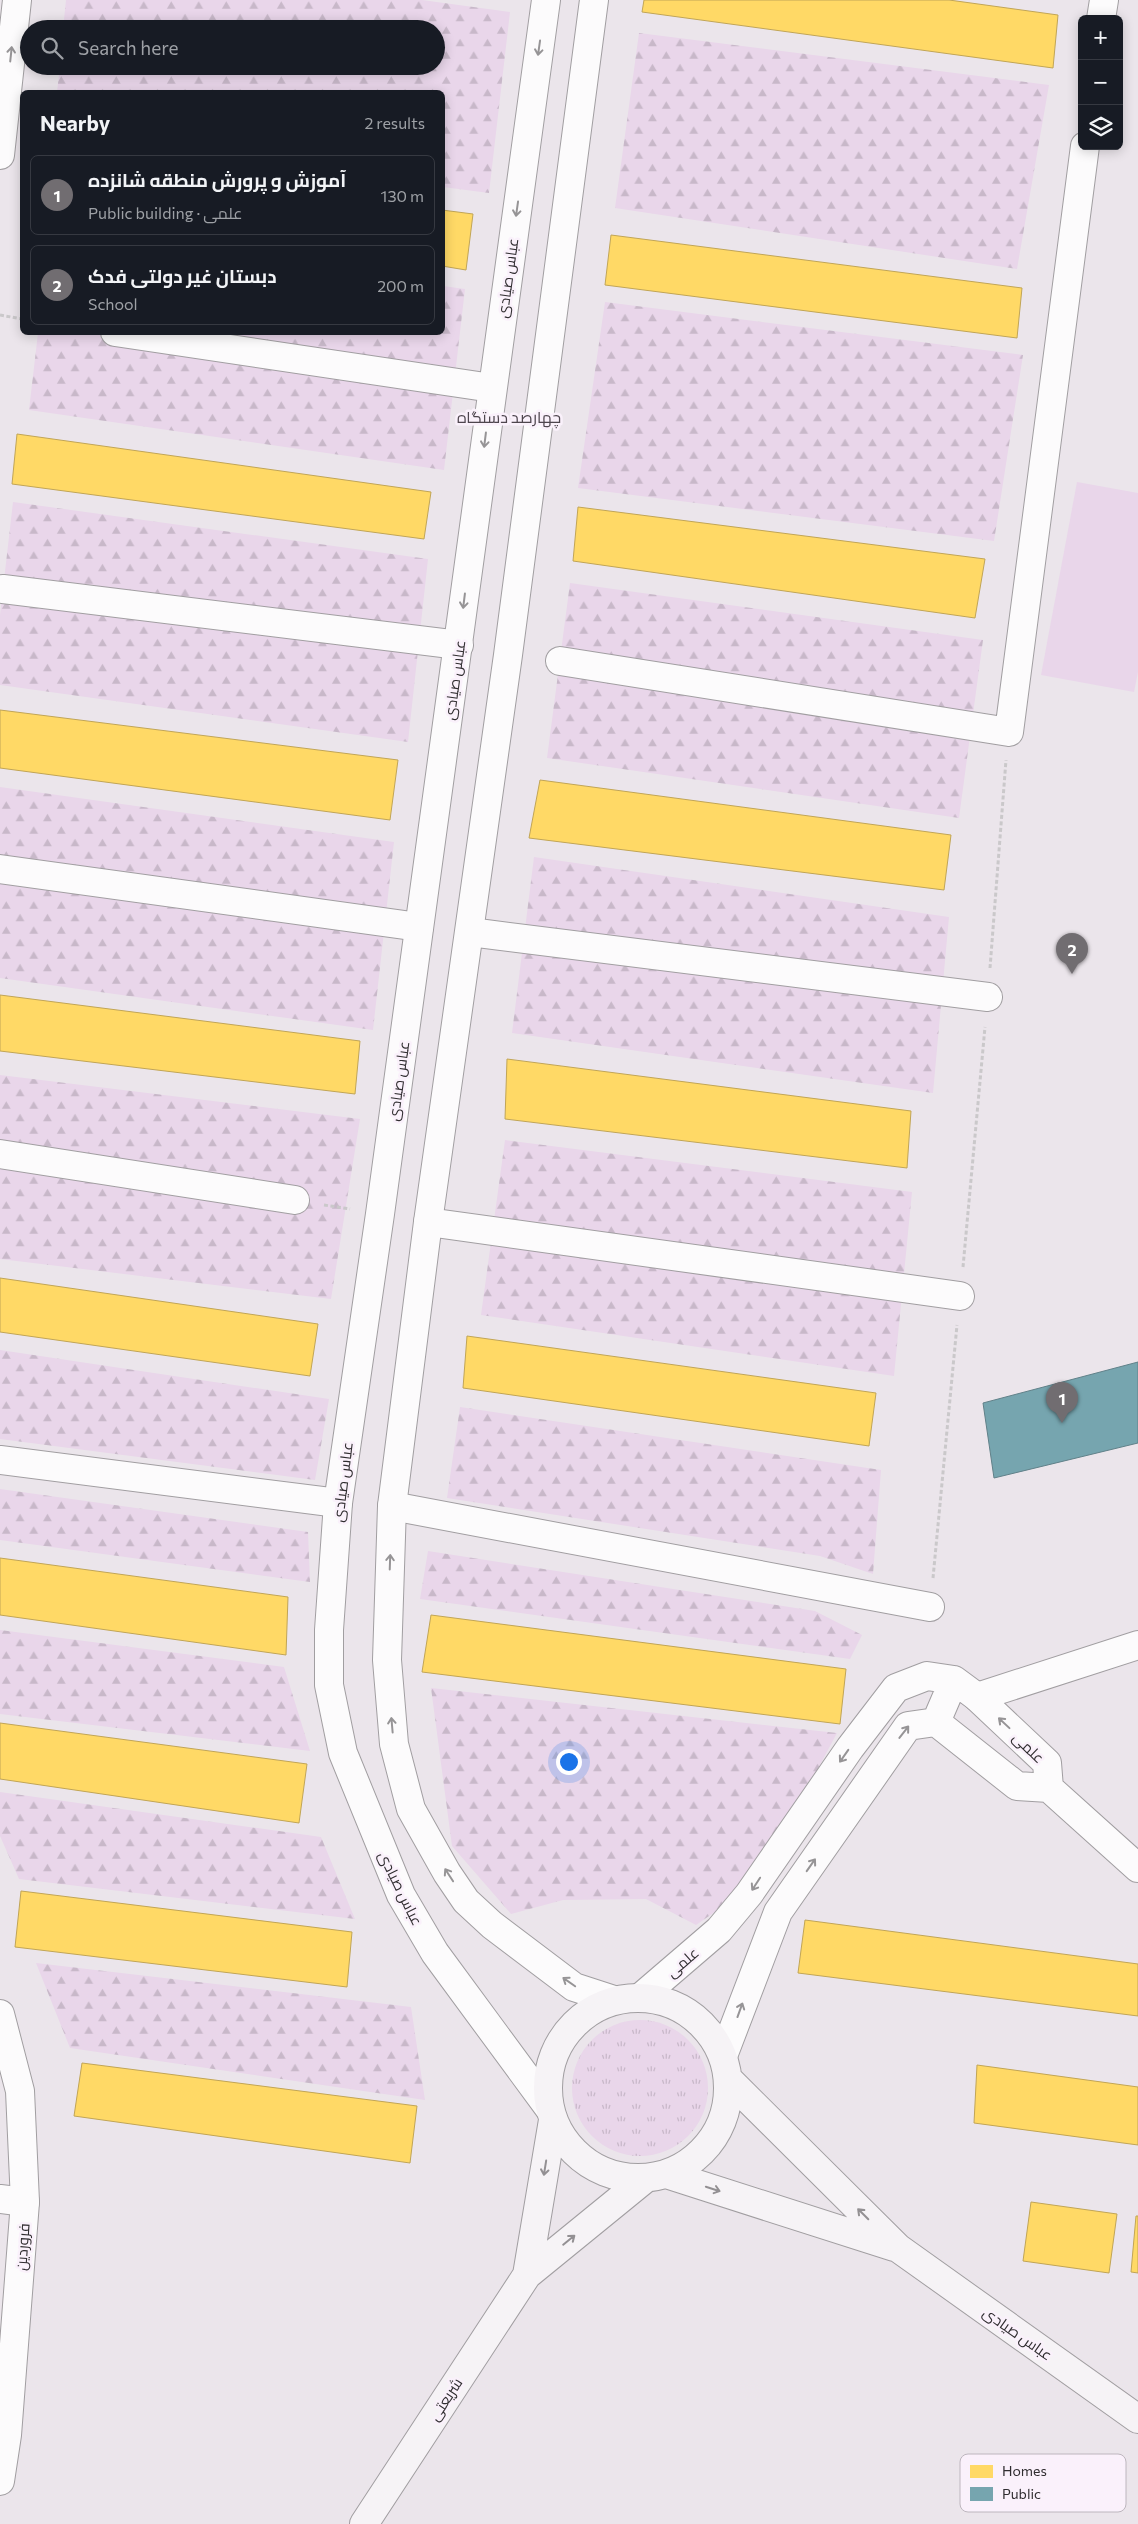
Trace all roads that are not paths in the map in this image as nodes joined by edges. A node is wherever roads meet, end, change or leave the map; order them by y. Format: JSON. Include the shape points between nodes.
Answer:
{"nodes":[{"id":1,"x":16,"y":0,"type":"edge"},
{"id":2,"x":546,"y":0,"type":"edge"},
{"id":3,"x":594,"y":0,"type":"edge"},
{"id":4,"x":1104,"y":0,"type":"edge"},
{"id":5,"x":1102,"y":15,"type":"edge"},
{"id":6,"x":1084,"y":150,"type":"edge"},
{"id":7,"x":0,"y":155,"type":"edge"},
{"id":8,"x":135,"y":335,"type":"edge"},
{"id":9,"x":492,"y":388,"type":"junction"},
{"id":10,"x":3,"y":589,"type":"dead end"},
{"id":11,"x":459,"y":645,"type":"junction"},
{"id":12,"x":560,"y":661,"type":"dead end"},
{"id":13,"x":0,"y":869,"type":"edge"},
{"id":14,"x":420,"y":927,"type":"junction"},
{"id":15,"x":470,"y":932,"type":"junction"},
{"id":16,"x":988,"y":997,"type":"road end"},
{"id":17,"x":0,"y":1154,"type":"edge"},
{"id":18,"x":295,"y":1200,"type":"road end"},
{"id":19,"x":428,"y":1222,"type":"junction"},
{"id":20,"x":960,"y":1296,"type":"road end"},
{"id":21,"x":0,"y":1460,"type":"edge"},
{"id":22,"x":338,"y":1503,"type":"junction"},
{"id":23,"x":392,"y":1506,"type":"junction"},
{"id":24,"x":930,"y":1607,"type":"road end"},
{"id":25,"x":1138,"y":1645,"type":"edge"},
{"id":26,"x":954,"y":1680,"type":"junction"},
{"id":27,"x":976,"y":1697,"type":"junction"},
{"id":28,"x":936,"y":1722,"type":"junction"},
{"id":29,"x":1050,"y":1788,"type":"junction"},
{"id":30,"x":1138,"y":1868,"type":"edge"},
{"id":31,"x":641,"y":1997,"type":"junction"},
{"id":32,"x":614,"y":2000,"type":"junction"},
{"id":33,"x":0,"y":2014,"type":"edge"},
{"id":34,"x":726,"y":2068,"type":"junction"},
{"id":35,"x":551,"y":2114,"type":"junction"},
{"id":36,"x":656,"y":2176,"type":"junction"},
{"id":37,"x":12,"y":2200,"type":"edge"},
{"id":38,"x":898,"y":2248,"type":"junction"},
{"id":39,"x":527,"y":2275,"type":"junction"},
{"id":40,"x":1138,"y":2419,"type":"edge"},
{"id":41,"x":4,"y":2434,"type":"edge"},
{"id":42,"x":0,"y":2481,"type":"edge"},
{"id":43,"x":364,"y":2524,"type":"edge"}],
"edges":[{"from":7,"to":1,"type":"street","one_way":true},
{"from":2,"to":9,"type":"street","name":"عباس صیادی","one_way":true},
{"from":3,"to":15,"type":"street"},
{"from":4,"to":5,"type":"street"},
{"from":6,"to":12,"type":"street","via":[[1008,732]]},
{"from":8,"to":9,"type":"street"},
{"from":9,"to":11,"type":"street","name":"عباس صیادی","one_way":true},
{"from":10,"to":11,"type":"street"},
{"from":11,"to":14,"type":"street","name":"عباس صیادی"},
{"from":13,"to":14,"type":"street"},
{"from":14,"to":22,"type":"street","name":"عباس صیادی"},
{"from":15,"to":16,"type":"street"},
{"from":15,"to":19,"type":"street"},
{"from":17,"to":18,"type":"street"},
{"from":19,"to":20,"type":"street"},
{"from":19,"to":23,"type":"street"},
{"from":21,"to":22,"type":"street"},
{"from":22,"to":35,"type":"street","name":"عباس صیادی","via":[[329,1630],[330,1685],[343,1753],[401,1895],[435,1953]]},
{"from":23,"to":24,"type":"street"},
{"from":32,"to":23,"type":"street","one_way":true,"via":[[574,1987],[492,1925],[466,1901],[410,1809],[394,1744],[387,1660]]},
{"from":25,"to":27,"type":"street"},
{"from":26,"to":27,"type":"street","name":"علمی"},
{"from":26,"to":28,"type":"street"},
{"from":26,"to":31,"type":"street","name":"علمی","one_way":true,"via":[[928,1676],[896,1688],[850,1748],[749,1894],[719,1930]]},
{"from":29,"to":27,"type":"street","name":"علمی","one_way":true,"via":[[1047,1763]]},
{"from":28,"to":29,"type":"street","name":"علمی","via":[[1017,1786]]},
{"from":34,"to":28,"type":"street","one_way":true,"via":[[778,1912],[908,1726]]},
{"from":29,"to":30,"type":"street"},
{"from":31,"to":32,"type":"main road","name":"عباس صیادی"},
{"from":31,"to":34,"type":"main road","name":"عباس صیادی","via":[[663,2000],[682,2008],[699,2021],[713,2037]]},
{"from":32,"to":35,"type":"main road","name":"عباس صیادی","via":[[588,2012],[568,2030],[553,2054],[547,2081]]},
{"from":33,"to":37,"type":"street","name":"فروردین","via":[[20,2091]]},
{"from":34,"to":36,"type":"main road","name":"شریعتی","via":[[725,2114],[709,2145],[683,2167]]},
{"from":38,"to":34,"type":"main road","name":"عباس صیادی","one_way":true},
{"from":35,"to":36,"type":"main road","name":"عباس صیادی","via":[[568,2146],[589,2164],[616,2176]]},
{"from":35,"to":39,"type":"main road","name":"شریعتی","one_way":true},
{"from":36,"to":38,"type":"main road","name":"عباس صیادی","one_way":true},
{"from":39,"to":36,"type":"main road","name":"شریعتی","one_way":true},
{"from":37,"to":41,"type":"street","name":"فروردین"},
{"from":38,"to":40,"type":"main road","name":"عباس صیادی"},
{"from":39,"to":43,"type":"main road","name":"شریعتی"},
{"from":41,"to":42,"type":"street","name":"فروردین"}]}
